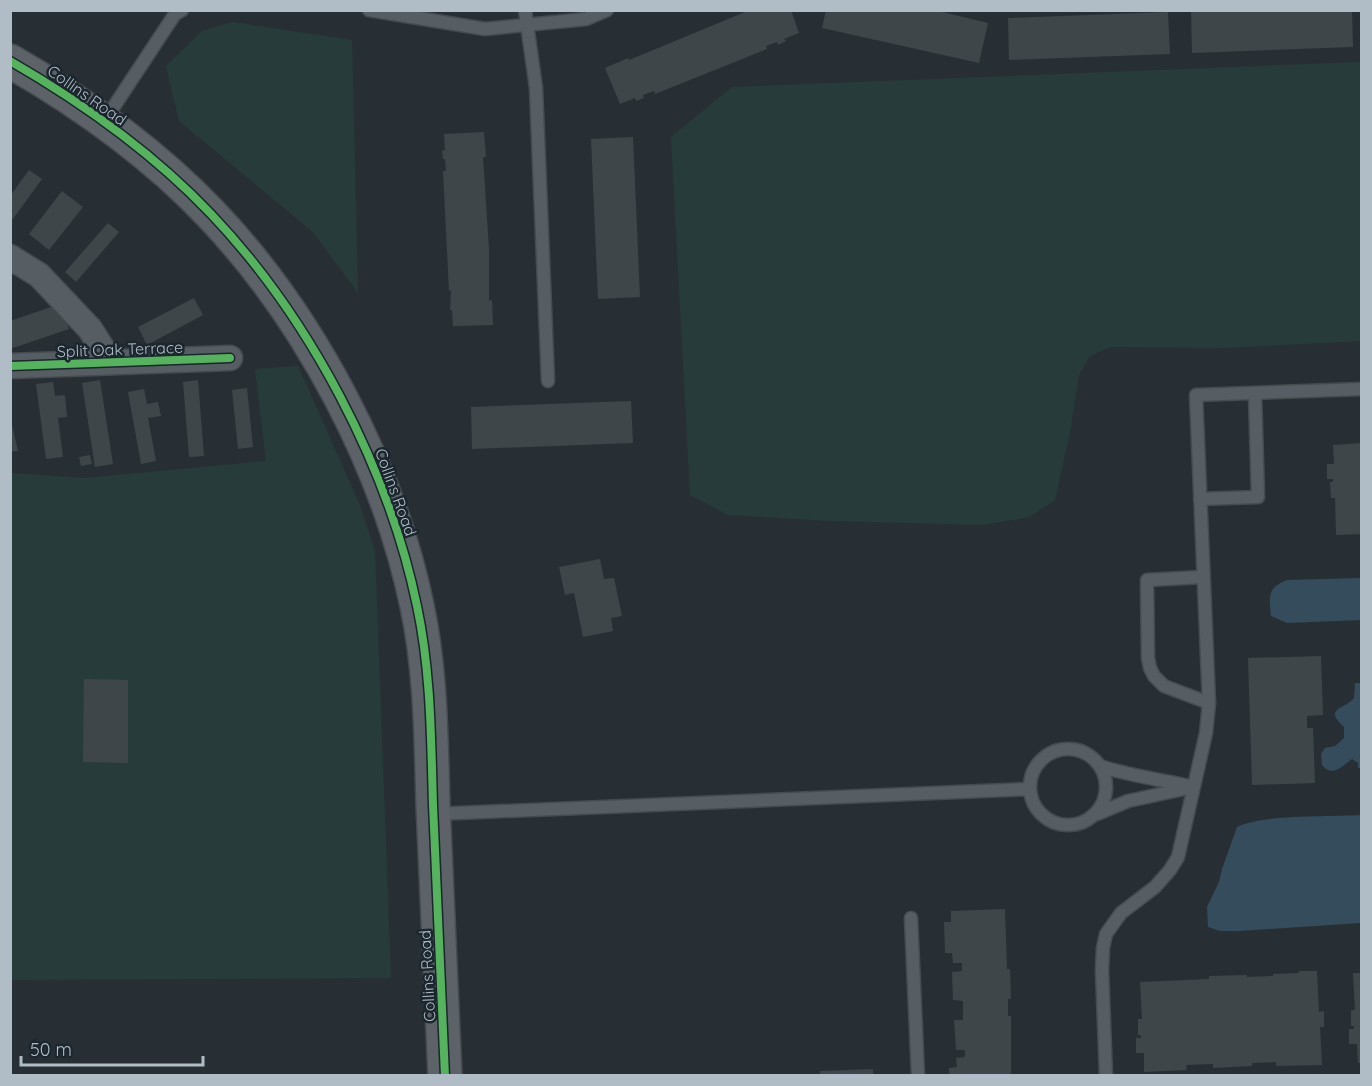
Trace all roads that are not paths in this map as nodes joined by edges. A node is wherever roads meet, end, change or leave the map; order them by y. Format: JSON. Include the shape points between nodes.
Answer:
{"nodes":[{"id":1,"x":182,"y":10,"type":"edge"},
{"id":2,"x":369,"y":10,"type":"edge"},
{"id":3,"x":525,"y":10,"type":"edge"},
{"id":4,"x":607,"y":10,"type":"edge"},
{"id":5,"x":526,"y":25,"type":"junction"},
{"id":6,"x":10,"y":61,"type":"edge"},
{"id":7,"x":104,"y":121,"type":"junction"},
{"id":8,"x":10,"y":257,"type":"edge"},
{"id":9,"x":230,"y":358,"type":"dead end"},
{"id":10,"x":111,"y":363,"type":"junction"},
{"id":11,"x":10,"y":366,"type":"edge"},
{"id":12,"x":548,"y":381,"type":"dead end"},
{"id":13,"x":1362,"y":389,"type":"edge"},
{"id":14,"x":1255,"y":394,"type":"junction"},
{"id":15,"x":1200,"y":499,"type":"junction"},
{"id":16,"x":1203,"y":577,"type":"junction"},
{"id":17,"x":1209,"y":703,"type":"junction"},
{"id":18,"x":1100,"y":766,"type":"junction"},
{"id":19,"x":1193,"y":787,"type":"junction"},
{"id":20,"x":1030,"y":789,"type":"junction"},
{"id":21,"x":434,"y":814,"type":"junction"},
{"id":22,"x":1094,"y":815,"type":"junction"},
{"id":23,"x":911,"y":918,"type":"dead end"},
{"id":24,"x":445,"y":1076,"type":"edge"},
{"id":25,"x":918,"y":1076,"type":"edge"},
{"id":26,"x":1106,"y":1076,"type":"edge"}],
"edges":[{"from":1,"to":7,"type":"lane","via":[[175,14]]},
{"from":2,"to":5,"type":"lane","via":[[485,29]]},
{"from":3,"to":5,"type":"lane"},
{"from":4,"to":5,"type":"lane","via":[[586,19]]},
{"from":5,"to":12,"type":"lane","via":[[536,88]]},
{"from":6,"to":7,"type":"street","name":"Collins Road"},
{"from":7,"to":21,"type":"street","name":"Collins Road","via":[[180,183],[240,246],[319,359],[362,440],[394,520],[417,606],[428,685]]},
{"from":8,"to":10,"type":"street","via":[[39,275],[90,329]]},
{"from":9,"to":10,"type":"street","name":"Split Oak Terrace"},
{"from":10,"to":11,"type":"street","name":"Split Oak Terrace"},
{"from":13,"to":14,"type":"lane"},
{"from":14,"to":15,"type":"lane","via":[[1258,497]]},
{"from":14,"to":15,"type":"lane","via":[[1196,395]]},
{"from":15,"to":16,"type":"lane"},
{"from":16,"to":17,"type":"lane"},
{"from":16,"to":17,"type":"lane","via":[[1147,580],[1148,658],[1154,675],[1164,686]]},
{"from":17,"to":19,"type":"lane"},
{"from":18,"to":19,"type":"lane"},
{"from":18,"to":20,"type":"lane","via":[[1077,749],[1053,752],[1036,767]]},
{"from":18,"to":22,"type":"lane","via":[[1107,783],[1106,795]]},
{"from":19,"to":22,"type":"lane","via":[[1128,801]]},
{"from":19,"to":26,"type":"lane","via":[[1179,857],[1155,887],[1121,913],[1106,934],[1102,948]]},
{"from":20,"to":21,"type":"lane"},
{"from":20,"to":22,"type":"lane","via":[[1039,812],[1048,820],[1072,825]]},
{"from":21,"to":24,"type":"street","name":"Collins Road"},
{"from":23,"to":25,"type":"lane"}]}
